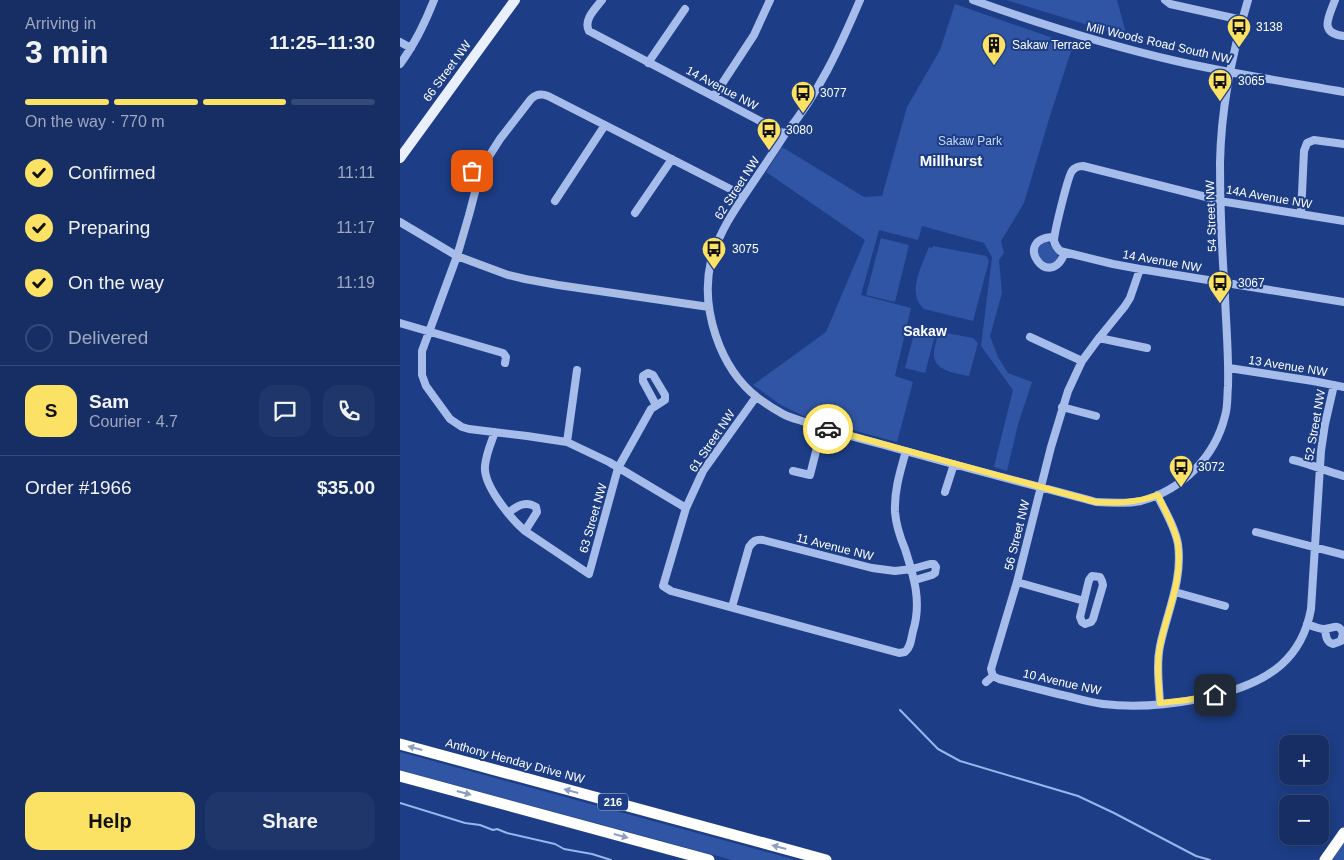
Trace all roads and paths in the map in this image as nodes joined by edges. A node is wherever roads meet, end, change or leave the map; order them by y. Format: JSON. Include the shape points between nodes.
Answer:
{"nodes":[{"id":1,"x":434,"y":0,"type":"edge"},
{"id":2,"x":515,"y":0,"type":"edge"},
{"id":3,"x":602,"y":0,"type":"edge"},
{"id":4,"x":770,"y":0,"type":"edge"},
{"id":5,"x":860,"y":0,"type":"edge"},
{"id":6,"x":973,"y":0,"type":"edge"},
{"id":7,"x":1164,"y":0,"type":"edge"},
{"id":8,"x":1248,"y":0,"type":"edge"},
{"id":9,"x":1335,"y":0,"type":"edge"},
{"id":10,"x":685,"y":9,"type":"dead end"},
{"id":11,"x":1242,"y":20,"type":"junction"},
{"id":12,"x":1344,"y":36,"type":"edge"},
{"id":13,"x":400,"y":42,"type":"edge"},
{"id":14,"x":411,"y":48,"type":"junction"},
{"id":15,"x":648,"y":62,"type":"junction"},
{"id":16,"x":400,"y":64,"type":"edge"},
{"id":17,"x":1229,"y":72,"type":"junction"},
{"id":18,"x":1344,"y":92,"type":"edge"},
{"id":19,"x":714,"y":96,"type":"junction"},
{"id":20,"x":605,"y":125,"type":"junction"},
{"id":21,"x":785,"y":134,"type":"junction"},
{"id":22,"x":1344,"y":144,"type":"edge"},
{"id":23,"x":400,"y":158,"type":"edge"},
{"id":24,"x":672,"y":159,"type":"junction"},
{"id":25,"x":744,"y":196,"type":"junction"},
{"id":26,"x":555,"y":201,"type":"dead end"},
{"id":27,"x":1221,"y":201,"type":"junction"},
{"id":28,"x":635,"y":213,"type":"dead end"},
{"id":29,"x":1301,"y":214,"type":"junction"},
{"id":30,"x":1344,"y":220,"type":"edge"},
{"id":31,"x":400,"y":222,"type":"edge"},
{"id":32,"x":1054,"y":237,"type":"junction"},
{"id":33,"x":1063,"y":252,"type":"junction"},
{"id":34,"x":457,"y":256,"type":"junction"},
{"id":35,"x":1140,"y":269,"type":"junction"},
{"id":36,"x":1224,"y":283,"type":"junction"},
{"id":37,"x":1344,"y":302,"type":"edge"},
{"id":38,"x":709,"y":307,"type":"junction"},
{"id":39,"x":400,"y":324,"type":"edge"},
{"id":40,"x":429,"y":331,"type":"junction"},
{"id":41,"x":1030,"y":338,"type":"dead end"},
{"id":42,"x":1098,"y":338,"type":"junction"},
{"id":43,"x":1147,"y":348,"type":"dead end"},
{"id":44,"x":1082,"y":361,"type":"junction"},
{"id":45,"x":505,"y":363,"type":"dead end"},
{"id":46,"x":1228,"y":368,"type":"junction"},
{"id":47,"x":577,"y":370,"type":"dead end"},
{"id":48,"x":1334,"y":385,"type":"junction"},
{"id":49,"x":1344,"y":387,"type":"edge"},
{"id":50,"x":756,"y":397,"type":"junction"},
{"id":51,"x":656,"y":405,"type":"dead end"},
{"id":52,"x":1062,"y":407,"type":"junction"},
{"id":53,"x":1096,"y":416,"type":"dead end"},
{"id":54,"x":822,"y":428,"type":"junction"},
{"id":55,"x":495,"y":432,"type":"junction"},
{"id":56,"x":567,"y":442,"type":"junction"},
{"id":57,"x":906,"y":451,"type":"junction"},
{"id":58,"x":1293,"y":460,"type":"dead end"},
{"id":59,"x":954,"y":464,"type":"junction"},
{"id":60,"x":618,"y":468,"type":"junction"},
{"id":61,"x":1319,"y":468,"type":"junction"},
{"id":62,"x":793,"y":471,"type":"dead end"},
{"id":63,"x":1344,"y":476,"type":"edge"},
{"id":64,"x":1041,"y":487,"type":"junction"},
{"id":65,"x":945,"y":492,"type":"dead end"},
{"id":66,"x":1158,"y":495,"type":"junction"},
{"id":67,"x":686,"y":508,"type":"junction"},
{"id":68,"x":508,"y":513,"type":"junction"},
{"id":69,"x":525,"y":531,"type":"junction"},
{"id":70,"x":1256,"y":532,"type":"dead end"},
{"id":71,"x":1315,"y":547,"type":"junction"},
{"id":72,"x":1344,"y":555,"type":"edge"},
{"id":73,"x":912,"y":569,"type":"junction"},
{"id":74,"x":915,"y":580,"type":"junction"},
{"id":75,"x":1016,"y":582,"type":"junction"},
{"id":76,"x":1175,"y":592,"type":"junction"},
{"id":77,"x":1084,"y":601,"type":"junction"},
{"id":78,"x":1225,"y":606,"type":"dead end"},
{"id":79,"x":732,"y":607,"type":"junction"},
{"id":80,"x":1307,"y":624,"type":"junction"},
{"id":81,"x":1325,"y":629,"type":"dead end"},
{"id":82,"x":993,"y":676,"type":"junction"},
{"id":83,"x":986,"y":682,"type":"dead end"},
{"id":84,"x":1160,"y":703,"type":"junction"},
{"id":85,"x":400,"y":744,"type":"edge"},
{"id":86,"x":400,"y":776,"type":"edge"},
{"id":87,"x":1344,"y":833,"type":"edge"},
{"id":88,"x":709,"y":860,"type":"edge"},
{"id":89,"x":826,"y":860,"type":"edge"},
{"id":90,"x":1325,"y":860,"type":"edge"}],
"edges":[{"from":1,"to":14,"type":"street"},
{"from":2,"to":23,"type":"main road","name":"66 Street NW"},
{"from":3,"to":15,"type":"street","name":"14 Avenue NW","via":[[588,19],[589,32]]},
{"from":4,"to":19,"type":"street","via":[[754,35]]},
{"from":5,"to":21,"type":"street","name":"62 Street NW","via":[[824,76]]},
{"from":6,"to":17,"type":"street","name":"Mill Woods Road South NW","via":[[1076,35]]},
{"from":7,"to":11,"type":"street"},
{"from":8,"to":11,"type":"street","name":"54 Street NW"},
{"from":9,"to":12,"type":"street","via":[[1328,30]]},
{"from":10,"to":15,"type":"street"},
{"from":11,"to":17,"type":"street","name":"54 Street NW"},
{"from":13,"to":14,"type":"street"},
{"from":14,"to":16,"type":"street"},
{"from":15,"to":19,"type":"street","name":"14 Avenue NW"},
{"from":17,"to":18,"type":"street","name":"Mill Woods Road South NW"},
{"from":17,"to":27,"type":"street","name":"54 Street NW","via":[[1221,134]]},
{"from":19,"to":21,"type":"street","name":"14 Avenue NW"},
{"from":20,"to":24,"type":"street"},
{"from":20,"to":26,"type":"street"},
{"from":20,"to":34,"type":"street","via":[[548,96],[535,95],[476,172],[469,215]]},
{"from":21,"to":25,"type":"street","name":"62 Street NW"},
{"from":22,"to":29,"type":"street","via":[[1317,140],[1309,141],[1304,148]]},
{"from":24,"to":25,"type":"street"},
{"from":24,"to":28,"type":"street"},
{"from":25,"to":38,"type":"street","name":"62 Street NW","via":[[716,246],[708,282]]},
{"from":27,"to":29,"type":"street","name":"14A Avenue NW"},
{"from":27,"to":32,"type":"street","name":"14A Avenue NW","via":[[1077,166],[1071,172]]},
{"from":27,"to":36,"type":"street","name":"54 Street NW"},
{"from":29,"to":30,"type":"street","name":"14A Avenue NW"},
{"from":31,"to":34,"type":"street"},
{"from":32,"to":33,"type":"street","via":[[1056,246]]},
{"from":32,"to":33,"type":"street","via":[[1042,239],[1036,245],[1034,254],[1038,263],[1047,268],[1053,267],[1061,261]]},
{"from":33,"to":35,"type":"street","name":"14 Avenue NW"},
{"from":34,"to":38,"type":"street","via":[[525,279]]},
{"from":34,"to":40,"type":"street"},
{"from":35,"to":36,"type":"street","name":"14 Avenue NW"},
{"from":35,"to":42,"type":"street","name":"56 Street NW","via":[[1130,298]]},
{"from":36,"to":37,"type":"street","name":"14 Avenue NW"},
{"from":36,"to":46,"type":"street","name":"54 Street NW"},
{"from":38,"to":50,"type":"street","name":"62 Street NW","via":[[722,353]]},
{"from":39,"to":40,"type":"street"},
{"from":40,"to":45,"type":"street","via":[[503,352]]},
{"from":40,"to":55,"type":"street","via":[[422,351],[422,375],[426,386],[450,419],[462,427]]},
{"from":41,"to":44,"type":"street"},
{"from":42,"to":43,"type":"street"},
{"from":42,"to":44,"type":"street","name":"56 Street NW"},
{"from":44,"to":52,"type":"street","name":"56 Street NW"},
{"from":46,"to":48,"type":"street","name":"13 Avenue NW"},
{"from":46,"to":66,"type":"street","name":"54 Street NW","via":[[1226,415],[1217,440],[1195,471]]},
{"from":47,"to":56,"type":"street"},
{"from":48,"to":49,"type":"street","name":"13 Avenue NW"},
{"from":48,"to":61,"type":"street","name":"52 Street NW"},
{"from":50,"to":54,"type":"street","name":"62 Street NW","via":[[784,415]]},
{"from":50,"to":67,"type":"street","name":"61 Street NW","via":[[703,471]]},
{"from":51,"to":60,"type":"street"},
{"from":52,"to":53,"type":"street"},
{"from":52,"to":64,"type":"street","name":"56 Street NW"},
{"from":54,"to":57,"type":"street","name":"62 Street NW"},
{"from":54,"to":62,"type":"street","via":[[810,475]]},
{"from":55,"to":56,"type":"street"},
{"from":55,"to":68,"type":"street","via":[[485,468],[488,482]]},
{"from":56,"to":60,"type":"street"},
{"from":57,"to":59,"type":"street","name":"62 Street NW"},
{"from":57,"to":73,"type":"street","via":[[896,489],[895,511]]},
{"from":58,"to":61,"type":"street","name":"52 Street NW"},
{"from":59,"to":64,"type":"street","name":"54 Street NW"},
{"from":59,"to":65,"type":"street"},
{"from":60,"to":67,"type":"street"},
{"from":60,"to":69,"type":"street","name":"63 Street NW","via":[[590,574]]},
{"from":61,"to":63,"type":"street","name":"52 Street NW"},
{"from":61,"to":71,"type":"street","name":"52 Street NW"},
{"from":64,"to":66,"type":"street","name":"54 Street NW","via":[[1096,502],[1140,501]]},
{"from":64,"to":75,"type":"street","name":"56 Street NW"},
{"from":66,"to":76,"type":"street","via":[[1178,543]]},
{"from":67,"to":79,"type":"street","name":"61 Street NW","via":[[663,586]]},
{"from":68,"to":69,"type":"street"},
{"from":68,"to":69,"type":"street","via":[[520,504],[536,507],[537,512]]},
{"from":70,"to":71,"type":"street"},
{"from":71,"to":72,"type":"street"},
{"from":71,"to":80,"type":"street","name":"52 Street NW","via":[[1312,603]]},
{"from":73,"to":74,"type":"street"},
{"from":73,"to":74,"type":"street","name":"11 Avenue NW","via":[[930,564],[936,567],[932,575]]},
{"from":73,"to":79,"type":"street","name":"11 Avenue NW","via":[[872,568],[758,540],[749,547]]},
{"from":74,"to":79,"type":"street","via":[[916,619],[909,647],[899,653]]},
{"from":75,"to":77,"type":"street","name":"56 Street NW"},
{"from":75,"to":82,"type":"street","name":"56 Street NW","via":[[991,669]]},
{"from":76,"to":78,"type":"street"},
{"from":76,"to":84,"type":"street","via":[[1158,653]]},
{"from":77,"to":77,"type":"street","via":[[1080,617],[1088,624],[1093,619],[1102,585],[1100,577],[1090,580]]},
{"from":80,"to":81,"type":"street"},
{"from":80,"to":84,"type":"street","name":"10 Avenue NW","via":[[1298,646],[1288,658],[1259,679],[1215,695]]},
{"from":82,"to":83,"type":"street"},
{"from":82,"to":84,"type":"street","name":"10 Avenue NW","via":[[1096,703]]},
{"from":89,"to":85,"type":"highway","name":"Anthony Henday Drive NW","number":"216","one_way":true},
{"from":86,"to":88,"type":"highway","number":"216","one_way":true},
{"from":87,"to":90,"type":"highway"}]}
